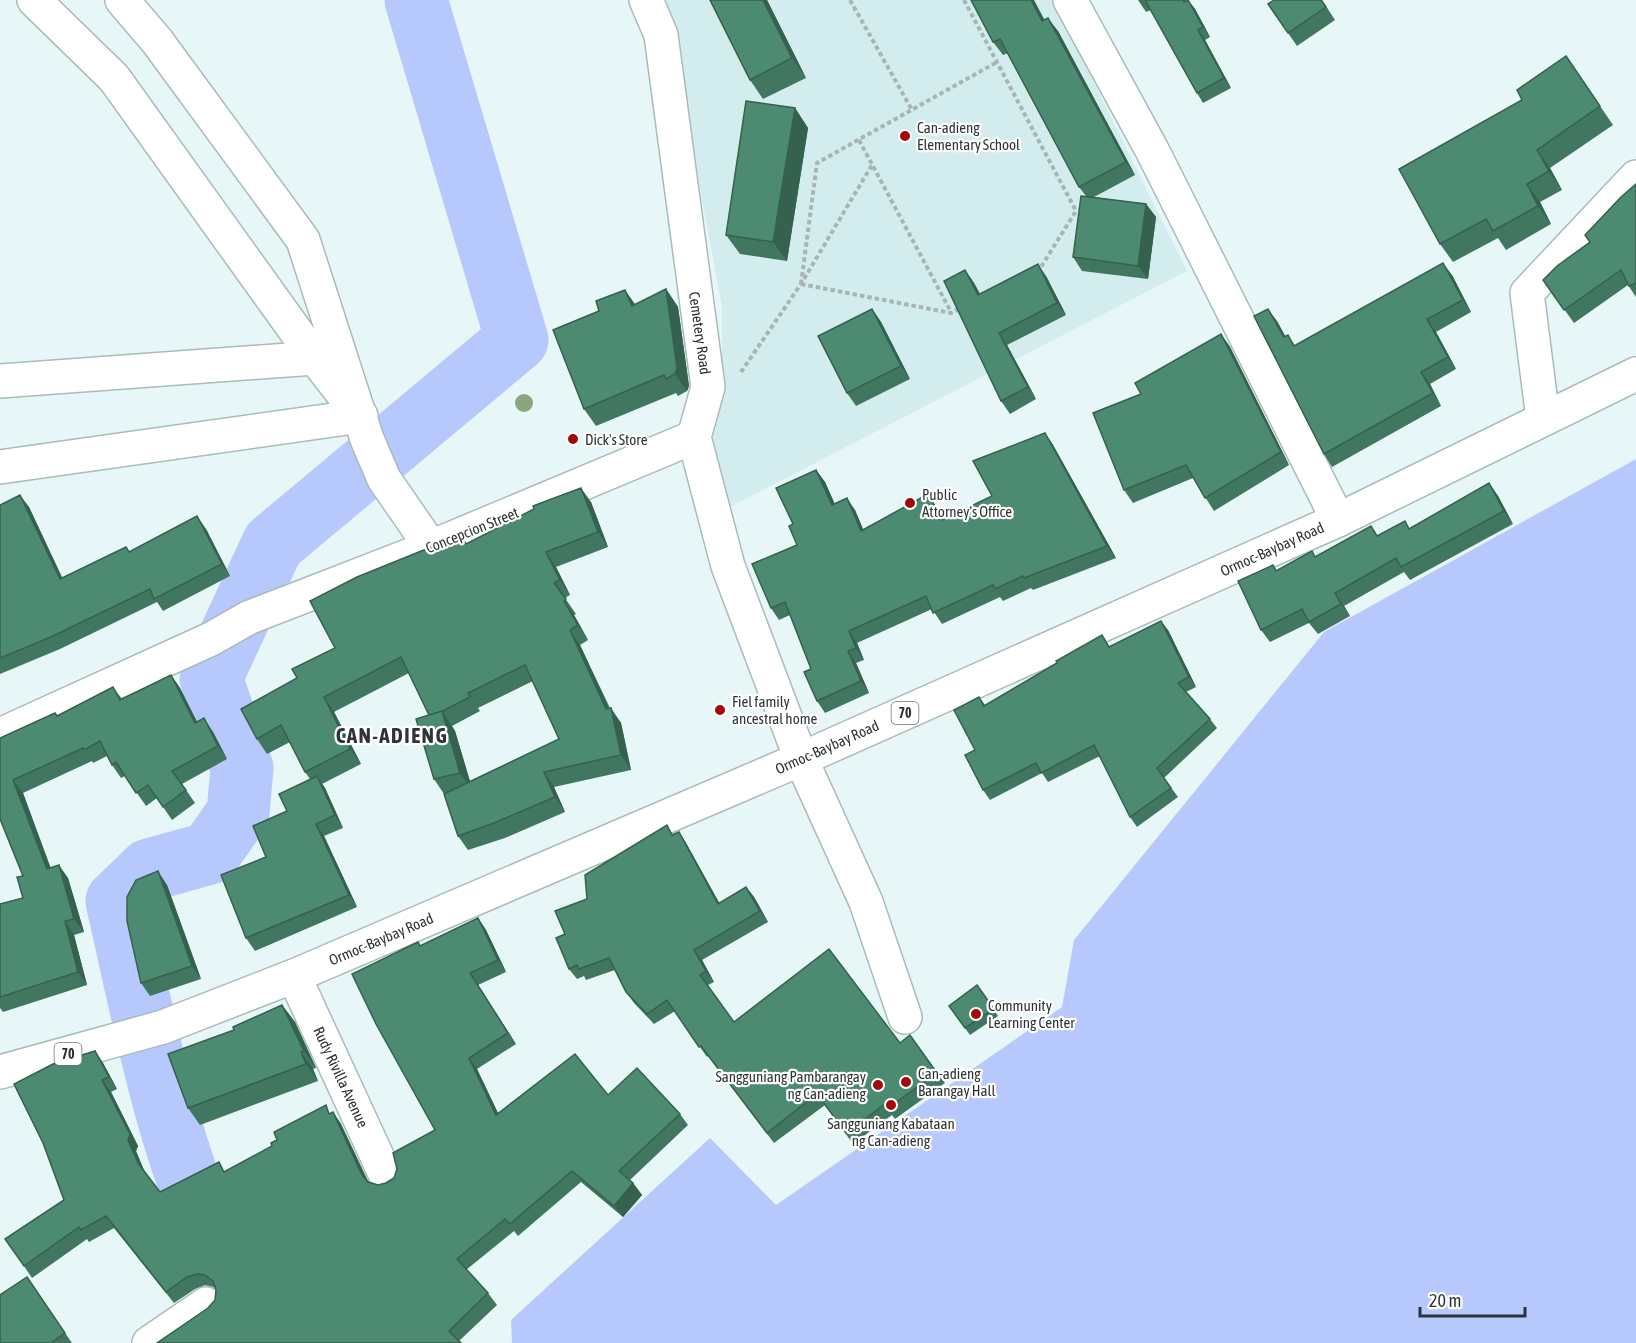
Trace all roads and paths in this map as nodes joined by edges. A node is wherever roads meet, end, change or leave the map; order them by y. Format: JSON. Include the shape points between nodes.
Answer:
{"nodes":[{"id":1,"x":34,"y":0,"type":"edge"},
{"id":2,"x":122,"y":0,"type":"edge"},
{"id":3,"x":646,"y":0,"type":"edge"},
{"id":4,"x":850,"y":0,"type":"edge"},
{"id":5,"x":964,"y":0,"type":"edge"},
{"id":6,"x":1070,"y":0,"type":"edge"},
{"id":7,"x":997,"y":62,"type":"junction"},
{"id":8,"x":912,"y":110,"type":"junction"},
{"id":9,"x":859,"y":140,"type":"junction"},
{"id":10,"x":872,"y":165,"type":"junction"},
{"id":11,"x":1636,"y":177,"type":"edge"},
{"id":12,"x":1031,"y":272,"type":"edge"},
{"id":13,"x":801,"y":284,"type":"junction"},
{"id":14,"x":971,"y":303,"type":"edge"},
{"id":15,"x":951,"y":313,"type":"junction"},
{"id":16,"x":315,"y":358,"type":"junction"},
{"id":17,"x":1636,"y":374,"type":"edge"},
{"id":18,"x":735,"y":380,"type":"dead end"},
{"id":19,"x":0,"y":381,"type":"edge"},
{"id":20,"x":1543,"y":418,"type":"junction"},
{"id":21,"x":364,"y":428,"type":"junction"},
{"id":22,"x":694,"y":438,"type":"junction"},
{"id":23,"x":0,"y":467,"type":"edge"},
{"id":24,"x":1338,"y":520,"type":"junction"},
{"id":25,"x":431,"y":547,"type":"junction"},
{"id":26,"x":0,"y":735,"type":"edge"},
{"id":27,"x":801,"y":759,"type":"junction"},
{"id":28,"x":294,"y":976,"type":"junction"},
{"id":29,"x":905,"y":1017,"type":"dead end"},
{"id":30,"x":0,"y":1072,"type":"edge"},
{"id":31,"x":387,"y":1178,"type":"dead end"},
{"id":32,"x":206,"y":1304,"type":"dead end"},
{"id":33,"x":149,"y":1343,"type":"edge"}],
"edges":[{"from":1,"to":16,"type":"main road","via":[[114,78]]},
{"from":2,"to":21,"type":"main road","via":[[157,41],[303,240]]},
{"from":3,"to":22,"type":"main road","name":"Cemetery Road","via":[[661,35],[708,387]]},
{"from":4,"to":8,"type":"path"},
{"from":5,"to":7,"type":"path"},
{"from":6,"to":24,"type":"main road","via":[[1158,161]]},
{"from":7,"to":8,"type":"path"},
{"from":7,"to":12,"type":"path","via":[[1076,211],[1041,267]]},
{"from":8,"to":9,"type":"path"},
{"from":9,"to":10,"type":"path"},
{"from":9,"to":13,"type":"path","via":[[817,163]]},
{"from":10,"to":13,"type":"path"},
{"from":10,"to":15,"type":"path"},
{"from":11,"to":20,"type":"main road","via":[[1527,293]]},
{"from":13,"to":15,"type":"path"},
{"from":13,"to":18,"type":"path"},
{"from":14,"to":15,"type":"path"},
{"from":16,"to":19,"type":"main road"},
{"from":16,"to":21,"type":"main road"},
{"from":17,"to":20,"type":"main road","name":"Ormoc-Baybay Road","number":"70"},
{"from":20,"to":24,"type":"main road","name":"Ormoc-Baybay Road","number":"70"},
{"from":21,"to":23,"type":"main road"},
{"from":21,"to":25,"type":"main road","via":[[384,479]]},
{"from":22,"to":25,"type":"main road","name":"Concepcion Street"},
{"from":22,"to":27,"type":"main road","via":[[728,566]]},
{"from":24,"to":27,"type":"main road","name":"Ormoc-Baybay Road","number":"70"},
{"from":25,"to":26,"type":"main road","name":"Concepcion Street","via":[[248,618],[211,639]]},
{"from":27,"to":28,"type":"main road","name":"Ormoc-Baybay Road","number":"70"},
{"from":27,"to":29,"type":"main road","via":[[866,902]]},
{"from":28,"to":30,"type":"main road","name":"Ormoc-Baybay Road","number":"70","via":[[149,1031]]},
{"from":28,"to":31,"type":"main road","name":"Rudy Rivilla Avenue"},
{"from":32,"to":33,"type":"main road"}]}
